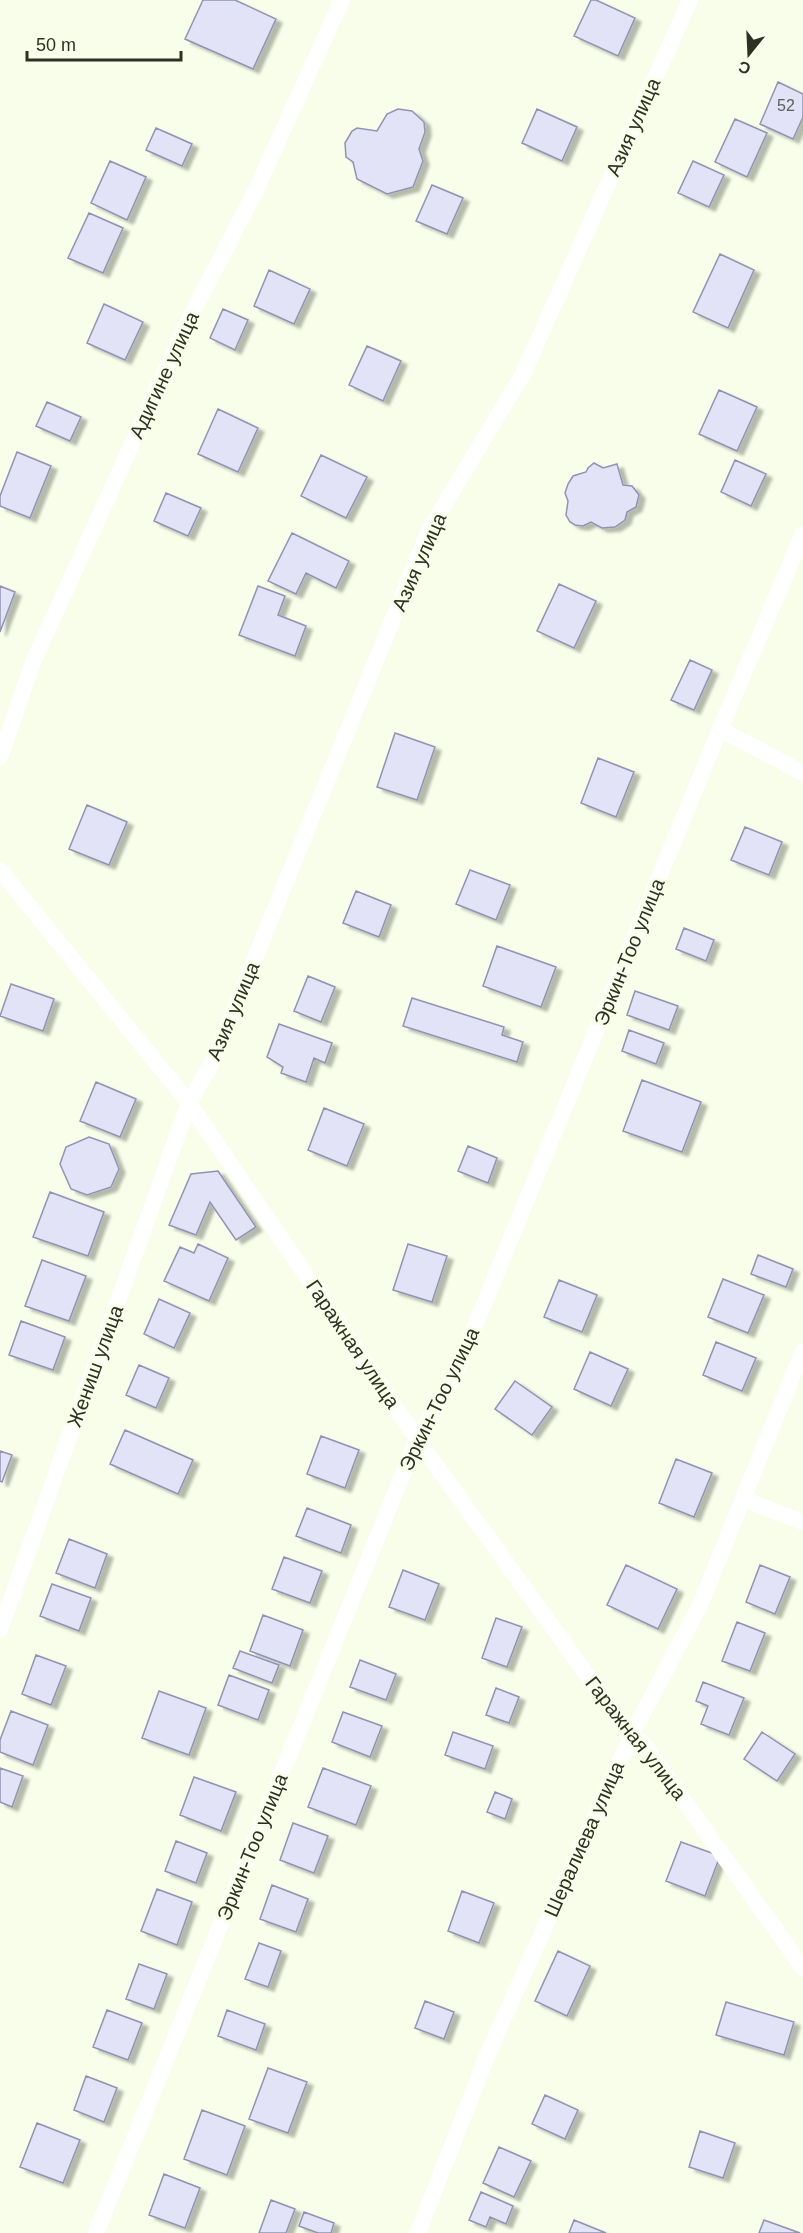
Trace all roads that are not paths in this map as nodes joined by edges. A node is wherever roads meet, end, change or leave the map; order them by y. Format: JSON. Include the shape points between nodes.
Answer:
{"nodes":[{"id":1,"x":342,"y":0,"type":"edge"},
{"id":2,"x":690,"y":0,"type":"edge"},
{"id":3,"x":803,"y":534,"type":"edge"},
{"id":4,"x":720,"y":729,"type":"junction"},
{"id":5,"x":0,"y":757,"type":"edge"},
{"id":6,"x":803,"y":772,"type":"edge"},
{"id":7,"x":0,"y":870,"type":"edge"},
{"id":8,"x":189,"y":1103,"type":"junction"},
{"id":9,"x":803,"y":1351,"type":"edge"},
{"id":10,"x":417,"y":1439,"type":"junction"},
{"id":11,"x":743,"y":1499,"type":"junction"},
{"id":12,"x":803,"y":1522,"type":"edge"},
{"id":13,"x":0,"y":1630,"type":"edge"},
{"id":14,"x":631,"y":1736,"type":"junction"},
{"id":15,"x":803,"y":1968,"type":"edge"},
{"id":16,"x":96,"y":2233,"type":"edge"},
{"id":17,"x":418,"y":2233,"type":"edge"}],
"edges":[{"from":1,"to":5,"type":"street","name":"Адигине улица","via":[[255,192],[186,326],[33,660]]},
{"from":2,"to":8,"type":"street","name":"Азия улица","via":[[523,374],[429,530],[214,1059]]},
{"from":3,"to":4,"type":"street","name":"Эркин-Тоо улица"},
{"from":4,"to":6,"type":"street"},
{"from":4,"to":10,"type":"street","name":"Эркин-Тоо улица","via":[[454,1377]]},
{"from":7,"to":8,"type":"street","name":"Гаражная улица"},
{"from":8,"to":10,"type":"street","name":"Гаражная улица"},
{"from":8,"to":13,"type":"street","name":"Жениш улица"},
{"from":9,"to":11,"type":"street","name":"Шералиева улица"},
{"from":10,"to":14,"type":"street","name":"Гаражная улица"},
{"from":10,"to":16,"type":"street","name":"Эркин-Тоо улица"},
{"from":11,"to":12,"type":"street"},
{"from":11,"to":14,"type":"street","name":"Шералиева улица","via":[[700,1605]]},
{"from":14,"to":15,"type":"street","name":"Гаражная улица","via":[[643,1743]]},
{"from":14,"to":17,"type":"street","name":"Шералиева улица","via":[[489,2051]]}]}
